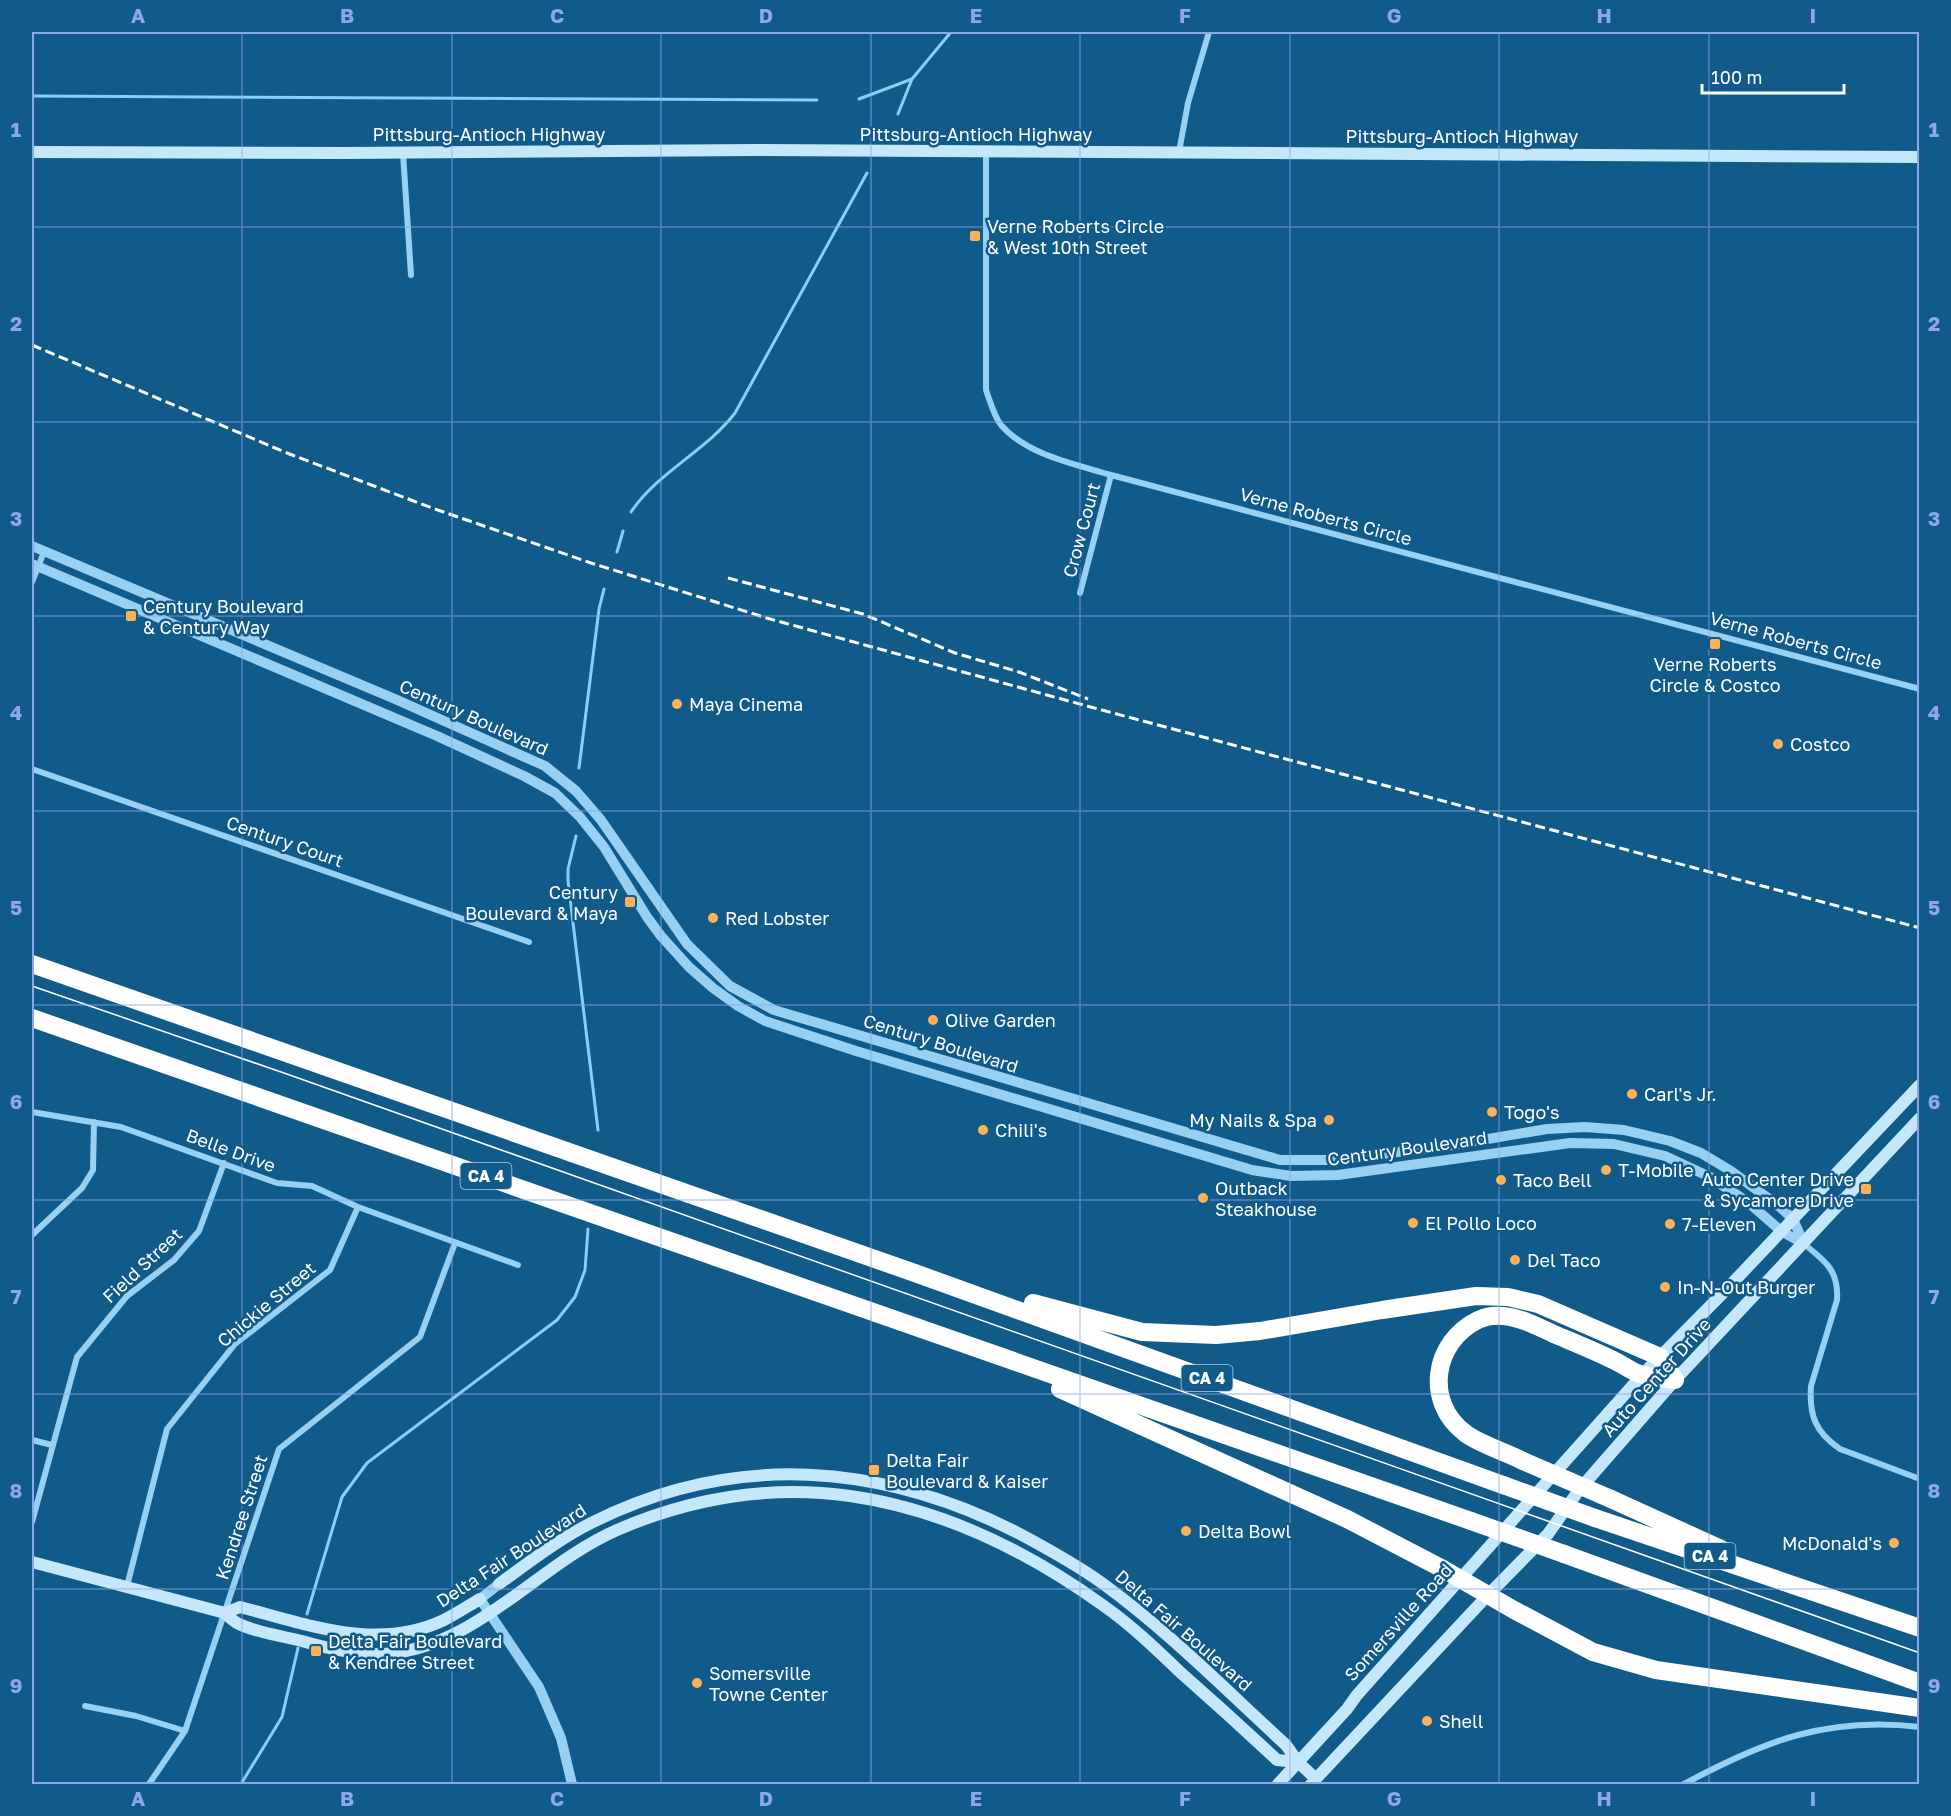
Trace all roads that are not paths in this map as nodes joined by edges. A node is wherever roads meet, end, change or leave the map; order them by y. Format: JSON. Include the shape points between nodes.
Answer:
{"nodes":[{"id":1,"x":1209,"y":32,"type":"edge"},
{"id":2,"x":986,"y":151,"type":"junction"},
{"id":3,"x":32,"y":152,"type":"edge"},
{"id":4,"x":403,"y":152,"type":"junction"},
{"id":5,"x":1179,"y":153,"type":"junction"},
{"id":6,"x":1920,"y":157,"type":"edge"},
{"id":7,"x":411,"y":275,"type":"dead end"},
{"id":8,"x":1111,"y":475,"type":"junction"},
{"id":9,"x":32,"y":546,"type":"edge"},
{"id":10,"x":44,"y":552,"type":"junction"},
{"id":11,"x":35,"y":565,"type":"edge"},
{"id":12,"x":32,"y":582,"type":"edge"},
{"id":13,"x":1080,"y":593,"type":"dead end"},
{"id":14,"x":1920,"y":689,"type":"edge"},
{"id":15,"x":32,"y":769,"type":"edge"},
{"id":16,"x":529,"y":942,"type":"dead end"},
{"id":17,"x":32,"y":964,"type":"edge"},
{"id":18,"x":32,"y":1018,"type":"edge"},
{"id":19,"x":1919,"y":1087,"type":"edge"},
{"id":20,"x":32,"y":1112,"type":"edge"},
{"id":21,"x":1920,"y":1118,"type":"edge"},
{"id":22,"x":94,"y":1122,"type":"junction"},
{"id":23,"x":224,"y":1163,"type":"junction"},
{"id":24,"x":358,"y":1207,"type":"junction"},
{"id":25,"x":1793,"y":1219,"type":"junction"},
{"id":26,"x":1781,"y":1231,"type":"junction"},
{"id":27,"x":32,"y":1235,"type":"edge"},
{"id":28,"x":455,"y":1243,"type":"junction"},
{"id":29,"x":1804,"y":1244,"type":"junction"},
{"id":30,"x":518,"y":1265,"type":"dead end"},
{"id":31,"x":912,"y":1272,"type":"junction"},
{"id":32,"x":940,"y":1336,"type":"junction"},
{"id":33,"x":1660,"y":1357,"type":"junction"},
{"id":34,"x":1642,"y":1375,"type":"junction"},
{"id":35,"x":1675,"y":1380,"type":"junction"},
{"id":36,"x":32,"y":1440,"type":"edge"},
{"id":37,"x":52,"y":1445,"type":"junction"},
{"id":38,"x":1920,"y":1479,"type":"edge"},
{"id":39,"x":1545,"y":1484,"type":"joint"},
{"id":40,"x":32,"y":1522,"type":"edge"},
{"id":41,"x":32,"y":1562,"type":"edge"},
{"id":42,"x":1460,"y":1578,"type":"junction"},
{"id":43,"x":499,"y":1584,"type":"joint"},
{"id":44,"x":127,"y":1586,"type":"junction"},
{"id":45,"x":1824,"y":1594,"type":"junction"},
{"id":46,"x":1488,"y":1595,"type":"junction"},
{"id":47,"x":480,"y":1599,"type":"junction"},
{"id":48,"x":489,"y":1612,"type":"junction"},
{"id":49,"x":225,"y":1613,"type":"junction"},
{"id":50,"x":1920,"y":1628,"type":"edge"},
{"id":51,"x":1175,"y":1643,"type":"junction"},
{"id":52,"x":1163,"y":1656,"type":"junction"},
{"id":53,"x":1920,"y":1683,"type":"edge"},
{"id":54,"x":85,"y":1706,"type":"dead end"},
{"id":55,"x":1920,"y":1708,"type":"edge"},
{"id":56,"x":1920,"y":1727,"type":"edge"},
{"id":57,"x":185,"y":1731,"type":"junction"},
{"id":58,"x":1298,"y":1762,"type":"junction"},
{"id":59,"x":1316,"y":1783,"type":"edge"},
{"id":60,"x":149,"y":1785,"type":"edge"},
{"id":61,"x":572,"y":1785,"type":"edge"},
{"id":62,"x":1278,"y":1785,"type":"edge"},
{"id":63,"x":1684,"y":1785,"type":"edge"}],
"edges":[{"from":1,"to":5,"type":"street","via":[[1188,103]]},
{"from":2,"to":4,"type":"main road","name":"Pittsburg-Antioch Highway"},
{"from":2,"to":5,"type":"main road","name":"Pittsburg-Antioch Highway"},
{"from":2,"to":8,"type":"street","name":"Verne Roberts Circle","via":[[986,390],[1000,423],[1022,444]]},
{"from":3,"to":4,"type":"main road","name":"Pittsburg-Antioch Highway"},
{"from":4,"to":7,"type":"street"},
{"from":5,"to":6,"type":"main road","name":"Pittsburg-Antioch Highway"},
{"from":8,"to":13,"type":"street","name":"Crow Court"},
{"from":8,"to":14,"type":"street","name":"Verne Roberts Circle"},
{"from":9,"to":10,"type":"street","name":"Century Boulevard"},
{"from":10,"to":11,"type":"street"},
{"from":10,"to":25,"type":"street","name":"Century Boulevard","via":[[545,766],[576,791],[601,820],[687,944],[730,986],[774,1010],[1280,1160],[1335,1160],[1547,1129],[1624,1130],[1701,1153]]},
{"from":11,"to":12,"type":"street"},
{"from":11,"to":26,"type":"street","name":"Century Boulevard","via":[[437,736],[555,793],[604,847],[647,917],[689,967],[738,1006],[765,1021],[856,1052],[1252,1170],[1291,1176],[1338,1176],[1570,1143],[1614,1144],[1665,1156],[1710,1177]]},
{"from":15,"to":16,"type":"street","name":"Century Court"},
{"from":17,"to":31,"type":"highway","number":"CA 4"},
{"from":18,"to":32,"type":"highway","number":"CA 4"},
{"from":19,"to":25,"type":"main road","name":"Auto Center Drive"},
{"from":20,"to":22,"type":"street","name":"Belle Drive"},
{"from":21,"to":29,"type":"main road","name":"Auto Center Drive"},
{"from":22,"to":23,"type":"street","name":"Belle Drive","via":[[121,1127]]},
{"from":22,"to":27,"type":"street","via":[[93,1170],[82,1188]]},
{"from":23,"to":24,"type":"street","name":"Belle Drive","via":[[277,1183],[312,1186]]},
{"from":23,"to":37,"type":"street","name":"Field Street","via":[[199,1232],[174,1260],[127,1296],[77,1357]]},
{"from":24,"to":28,"type":"street","name":"Belle Drive"},
{"from":24,"to":44,"type":"street","name":"Chickie Street","via":[[330,1270],[235,1344],[167,1429]]},
{"from":25,"to":26,"type":"main road","name":"Auto Center Drive"},
{"from":25,"to":29,"type":"street","name":"Century Boulevard"},
{"from":26,"to":29,"type":"street","name":"Century Boulevard"},
{"from":26,"to":33,"type":"main road","name":"Auto Center Drive"},
{"from":28,"to":30,"type":"street","name":"Belle Drive"},
{"from":28,"to":49,"type":"street","name":"Kendree Street","via":[[420,1337],[279,1449]]},
{"from":29,"to":35,"type":"main road","name":"Auto Center Drive"},
{"from":29,"to":38,"type":"street","via":[[1828,1264],[1838,1288],[1811,1386],[1810,1401],[1817,1428],[1840,1449]]},
{"from":31,"to":33,"type":"highway","via":[[1142,1332],[1206,1335],[1260,1331],[1476,1296],[1508,1297],[1538,1304]]},
{"from":31,"to":45,"type":"highway","number":"CA 4","bridge":true,"via":[[1595,1518]]},
{"from":32,"to":42,"type":"highway","via":[[1347,1519]]},
{"from":32,"to":53,"type":"highway","number":"CA 4","bridge":true},
{"from":33,"to":34,"type":"main road","name":"Auto Center Drive"},
{"from":33,"to":35,"type":"highway"},
{"from":34,"to":35,"type":"highway"},
{"from":34,"to":39,"type":"main road","name":"Auto Center Drive"},
{"from":34,"to":45,"type":"highway","bridge":true,"via":[[1523,1320],[1492,1316],[1461,1330],[1448,1344],[1441,1358],[1440,1399],[1449,1417],[1466,1434]]},
{"from":35,"to":46,"type":"main road","name":"Auto Center Drive","via":[[1579,1491],[1548,1534]]},
{"from":36,"to":37,"type":"street"},
{"from":37,"to":40,"type":"street","name":"Field Street"},
{"from":39,"to":42,"type":"main road","name":"Somersville Road"},
{"from":41,"to":44,"type":"main road","name":"Delta Fair Boulevard"},
{"from":42,"to":46,"type":"highway"},
{"from":42,"to":58,"type":"main road","name":"Somersville Road"},
{"from":43,"to":47,"type":"street","name":"Delta Fair Boulevard"},
{"from":43,"to":51,"type":"main road","name":"Delta Fair Boulevard","via":[[583,1527],[655,1496],[734,1478],[831,1476],[864,1479],[912,1491],[1007,1528],[1094,1577]]},
{"from":44,"to":49,"type":"main road","name":"Delta Fair Boulevard"},
{"from":45,"to":50,"type":"highway","number":"CA 4"},
{"from":46,"to":55,"type":"highway","via":[[1593,1652],[1656,1670]]},
{"from":46,"to":59,"type":"main road"},
{"from":47,"to":48,"type":"street"},
{"from":47,"to":49,"type":"main road","name":"Delta Fair Boulevard","via":[[432,1625],[378,1636],[339,1632],[240,1607]]},
{"from":48,"to":49,"type":"main road","name":"Delta Fair Boulevard","via":[[439,1641],[381,1654],[318,1646],[236,1624]]},
{"from":48,"to":52,"type":"main road","name":"Delta Fair Boulevard","via":[[577,1551],[642,1520],[730,1497],[806,1492],[890,1503],[983,1536],[1023,1555],[1095,1600]]},
{"from":48,"to":61,"type":"street","via":[[545,1698],[561,1738]]},
{"from":49,"to":57,"type":"street","name":"Kendree Street"},
{"from":51,"to":52,"type":"main road"},
{"from":51,"to":58,"type":"main road","name":"Delta Fair Boulevard","via":[[1286,1745]]},
{"from":52,"to":58,"type":"main road","name":"Delta Fair Boulevard","via":[[1277,1760]]},
{"from":54,"to":57,"type":"street"},
{"from":56,"to":63,"type":"street","via":[[1856,1724],[1819,1729],[1755,1748]]},
{"from":57,"to":60,"type":"street","name":"Kendree Street"},
{"from":58,"to":59,"type":"main road","name":"Delta Fair Boulevard"},
{"from":58,"to":62,"type":"main road","name":"Somersville Road"}]}
